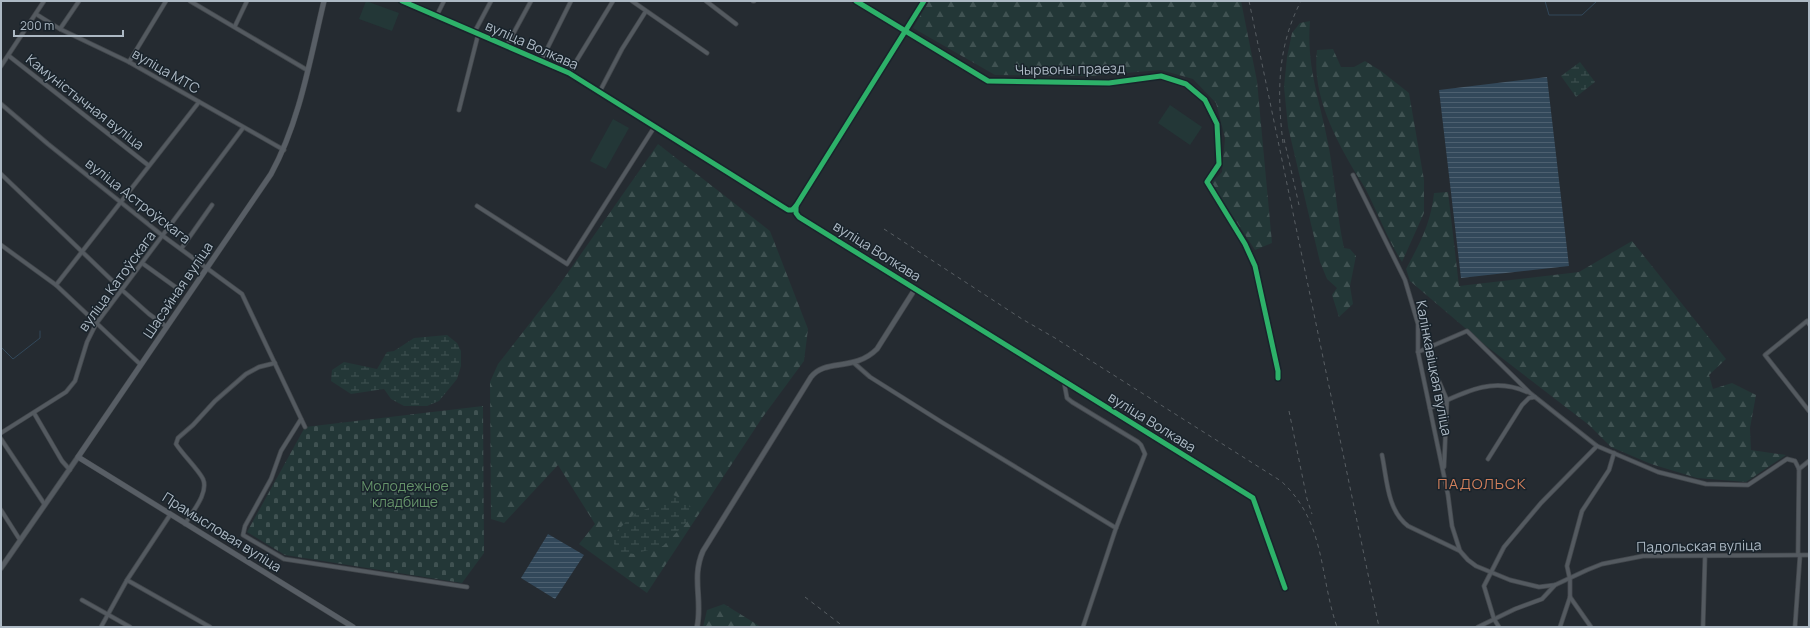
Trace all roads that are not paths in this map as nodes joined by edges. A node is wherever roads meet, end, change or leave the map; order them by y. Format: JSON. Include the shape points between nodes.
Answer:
{"nodes":[{"id":1,"x":44,"y":1,"type":"edge"},
{"id":2,"x":79,"y":1,"type":"edge"},
{"id":3,"x":166,"y":1,"type":"edge"},
{"id":4,"x":190,"y":1,"type":"edge"},
{"id":5,"x":247,"y":1,"type":"edge"},
{"id":6,"x":324,"y":1,"type":"edge"},
{"id":7,"x":402,"y":1,"type":"edge"},
{"id":8,"x":444,"y":1,"type":"edge"},
{"id":9,"x":491,"y":1,"type":"edge"},
{"id":10,"x":531,"y":1,"type":"edge"},
{"id":11,"x":571,"y":1,"type":"edge"},
{"id":12,"x":614,"y":1,"type":"edge"},
{"id":13,"x":632,"y":1,"type":"edge"},
{"id":14,"x":706,"y":1,"type":"edge"},
{"id":15,"x":856,"y":1,"type":"edge"},
{"id":16,"x":924,"y":1,"type":"edge"},
{"id":17,"x":646,"y":11,"type":"junction"},
{"id":18,"x":36,"y":14,"type":"junction"},
{"id":19,"x":436,"y":17,"type":"junction"},
{"id":20,"x":736,"y":24,"type":"dead end"},
{"id":21,"x":235,"y":26,"type":"junction"},
{"id":22,"x":60,"y":29,"type":"junction"},
{"id":23,"x":905,"y":31,"type":"junction"},
{"id":24,"x":476,"y":34,"type":"junction"},
{"id":25,"x":506,"y":47,"type":"junction"},
{"id":26,"x":707,"y":53,"type":"dead end"},
{"id":27,"x":9,"y":56,"type":"junction"},
{"id":28,"x":541,"y":61,"type":"junction"},
{"id":29,"x":129,"y":62,"type":"junction"},
{"id":30,"x":1,"y":66,"type":"edge"},
{"id":31,"x":307,"y":70,"type":"junction"},
{"id":32,"x":569,"y":73,"type":"junction"},
{"id":33,"x":600,"y":91,"type":"junction"},
{"id":34,"x":199,"y":102,"type":"junction"},
{"id":35,"x":1,"y":104,"type":"edge"},
{"id":36,"x":459,"y":110,"type":"dead end"},
{"id":37,"x":655,"y":126,"type":"junction"},
{"id":38,"x":243,"y":128,"type":"junction"},
{"id":39,"x":284,"y":150,"type":"junction"},
{"id":40,"x":148,"y":165,"type":"junction"},
{"id":41,"x":1,"y":174,"type":"edge"},
{"id":42,"x":1353,"y":175,"type":"dead end"},
{"id":43,"x":121,"y":200,"type":"junction"},
{"id":44,"x":212,"y":205,"type":"dead end"},
{"id":45,"x":477,"y":206,"type":"dead end"},
{"id":46,"x":796,"y":206,"type":"junction"},
{"id":47,"x":163,"y":236,"type":"junction"},
{"id":48,"x":1,"y":245,"type":"edge"},
{"id":49,"x":181,"y":249,"type":"junction"},
{"id":50,"x":81,"y":251,"type":"junction"},
{"id":51,"x":142,"y":263,"type":"junction"},
{"id":52,"x":207,"y":268,"type":"junction"},
{"id":53,"x":56,"y":285,"type":"junction"},
{"id":54,"x":915,"y":289,"type":"junction"},
{"id":55,"x":122,"y":290,"type":"junction"},
{"id":56,"x":181,"y":291,"type":"dead end"},
{"id":57,"x":1808,"y":322,"type":"edge"},
{"id":58,"x":96,"y":324,"type":"junction"},
{"id":59,"x":167,"y":327,"type":"junction"},
{"id":60,"x":1425,"y":349,"type":"junction"},
{"id":61,"x":1418,"y":352,"type":"junction"},
{"id":62,"x":275,"y":363,"type":"junction"},
{"id":63,"x":854,"y":363,"type":"junction"},
{"id":64,"x":142,"y":365,"type":"junction"},
{"id":65,"x":1278,"y":378,"type":"dead end"},
{"id":66,"x":1064,"y":382,"type":"junction"},
{"id":67,"x":1530,"y":393,"type":"junction"},
{"id":68,"x":1535,"y":397,"type":"junction"},
{"id":69,"x":1447,"y":400,"type":"junction"},
{"id":70,"x":1430,"y":408,"type":"junction"},
{"id":71,"x":1809,"y":411,"type":"edge"},
{"id":72,"x":34,"y":413,"type":"junction"},
{"id":73,"x":301,"y":419,"type":"junction"},
{"id":74,"x":304,"y":428,"type":"dead end"},
{"id":75,"x":1,"y":433,"type":"edge"},
{"id":76,"x":1,"y":439,"type":"edge"},
{"id":77,"x":1597,"y":446,"type":"junction"},
{"id":78,"x":1614,"y":453,"type":"junction"},
{"id":79,"x":1382,"y":455,"type":"dead end"},
{"id":80,"x":78,"y":458,"type":"junction"},
{"id":81,"x":1488,"y":459,"type":"dead end"},
{"id":82,"x":1809,"y":461,"type":"edge"},
{"id":83,"x":1799,"y":468,"type":"junction"},
{"id":84,"x":70,"y":470,"type":"junction"},
{"id":85,"x":1444,"y":474,"type":"junction"},
{"id":86,"x":45,"y":505,"type":"junction"},
{"id":87,"x":1,"y":510,"type":"edge"},
{"id":88,"x":170,"y":514,"type":"junction"},
{"id":89,"x":2,"y":515,"type":"edge"},
{"id":90,"x":185,"y":524,"type":"junction"},
{"id":91,"x":1116,"y":528,"type":"junction"},
{"id":92,"x":20,"y":540,"type":"junction"},
{"id":93,"x":1460,"y":551,"type":"junction"},
{"id":94,"x":1799,"y":555,"type":"junction"},
{"id":95,"x":1809,"y":555,"type":"edge"},
{"id":96,"x":1705,"y":556,"type":"junction"},
{"id":97,"x":1,"y":568,"type":"edge"},
{"id":98,"x":1492,"y":573,"type":"junction"},
{"id":99,"x":127,"y":580,"type":"junction"},
{"id":100,"x":1570,"y":580,"type":"junction"},
{"id":101,"x":1555,"y":585,"type":"junction"},
{"id":102,"x":467,"y":587,"type":"dead end"},
{"id":103,"x":1285,"y":588,"type":"dead end"},
{"id":104,"x":1570,"y":597,"type":"junction"},
{"id":105,"x":82,"y":600,"type":"dead end"},
{"id":106,"x":109,"y":614,"type":"junction"},
{"id":107,"x":1494,"y":619,"type":"junction"},
{"id":108,"x":101,"y":627,"type":"edge"},
{"id":109,"x":130,"y":627,"type":"edge"},
{"id":110,"x":210,"y":627,"type":"edge"},
{"id":111,"x":353,"y":627,"type":"edge"},
{"id":112,"x":697,"y":627,"type":"edge"},
{"id":113,"x":1083,"y":627,"type":"edge"},
{"id":114,"x":1478,"y":627,"type":"edge"},
{"id":115,"x":1499,"y":627,"type":"edge"},
{"id":116,"x":1560,"y":627,"type":"edge"},
{"id":117,"x":1591,"y":627,"type":"edge"},
{"id":118,"x":1703,"y":627,"type":"edge"},
{"id":119,"x":1796,"y":627,"type":"edge"}],
"edges":[{"from":1,"to":18,"type":"street"},
{"from":2,"to":22,"type":"street"},
{"from":3,"to":29,"type":"street"},
{"from":4,"to":21,"type":"street"},
{"from":5,"to":21,"type":"street"},
{"from":6,"to":31,"type":"main road","name":"Шасэйная вуліца"},
{"from":7,"to":19,"type":"street","name":"вуліца Волкава"},
{"from":8,"to":19,"type":"street"},
{"from":9,"to":24,"type":"street"},
{"from":10,"to":25,"type":"street"},
{"from":11,"to":28,"type":"street"},
{"from":12,"to":32,"type":"street"},
{"from":13,"to":17,"type":"street"},
{"from":14,"to":20,"type":"street"},
{"from":15,"to":23,"type":"street"},
{"from":16,"to":23,"type":"street"},
{"from":17,"to":26,"type":"street"},
{"from":17,"to":33,"type":"street"},
{"from":18,"to":22,"type":"street","name":"вуліца МТС"},
{"from":18,"to":27,"type":"street"},
{"from":19,"to":24,"type":"street","name":"вуліца Волкава"},
{"from":21,"to":31,"type":"street"},
{"from":22,"to":29,"type":"street","name":"вуліца МТС"},
{"from":23,"to":46,"type":"street"},
{"from":23,"to":65,"type":"street","name":"Чырвоны праезд","via":[[988,81],[1109,83],[1161,76],[1186,84],[1196,91],[1210,107],[1218,124],[1219,164],[1207,182],[1245,244],[1255,266]]},
{"from":24,"to":25,"type":"street","name":"вуліца Волкава"},
{"from":24,"to":36,"type":"street"},
{"from":25,"to":28,"type":"street","name":"вуліца Волкава"},
{"from":27,"to":30,"type":"street"},
{"from":27,"to":40,"type":"street","name":"Камуністычная вуліца"},
{"from":28,"to":32,"type":"street","name":"вуліца Волкава"},
{"from":29,"to":34,"type":"street","name":"вуліца МТС"},
{"from":31,"to":39,"type":"main road","name":"Шасэйная вуліца"},
{"from":32,"to":33,"type":"street","name":"вуліца Волкава"},
{"from":33,"to":37,"type":"street","name":"вуліца Волкава"},
{"from":34,"to":38,"type":"street","name":"вуліца МТС"},
{"from":34,"to":40,"type":"street"},
{"from":35,"to":43,"type":"street","name":"вуліца Астроўскага"},
{"from":37,"to":45,"type":"street","via":[[567,264]]},
{"from":37,"to":46,"type":"street","name":"вуліца Волкава","via":[[782,207],[792,210]]},
{"from":38,"to":39,"type":"street","name":"вуліца МТС"},
{"from":38,"to":47,"type":"street","name":"вуліца Катоўскага"},
{"from":39,"to":52,"type":"main road","name":"Шасэйная вуліца","via":[[264,186]]},
{"from":40,"to":43,"type":"street"},
{"from":41,"to":50,"type":"street"},
{"from":42,"to":61,"type":"street","name":"Калінкавіцкая вуліца","via":[[1405,280],[1418,324]]},
{"from":43,"to":47,"type":"street","name":"вуліца Астроўскага"},
{"from":43,"to":50,"type":"street"},
{"from":44,"to":49,"type":"street"},
{"from":46,"to":54,"type":"street","name":"вуліца Волкава","via":[[799,217]]},
{"from":47,"to":49,"type":"street","name":"вуліца Астроўскага"},
{"from":47,"to":51,"type":"street","name":"вуліца Катоўскага"},
{"from":48,"to":53,"type":"street"},
{"from":49,"to":52,"type":"street","name":"вуліца Астроўскага"},
{"from":50,"to":53,"type":"street"},
{"from":50,"to":55,"type":"street"},
{"from":51,"to":55,"type":"street","name":"вуліца Катоўскага"},
{"from":51,"to":56,"type":"street"},
{"from":52,"to":59,"type":"main road","name":"Шасэйная вуліца"},
{"from":52,"to":62,"type":"street","name":"вуліца Астроўскага","via":[[242,294]]},
{"from":53,"to":58,"type":"street"},
{"from":54,"to":63,"type":"street","via":[[877,349],[870,356]]},
{"from":54,"to":66,"type":"street","name":"вуліца Волкава"},
{"from":55,"to":58,"type":"street","name":"вуліца Катоўскага"},
{"from":55,"to":59,"type":"street"},
{"from":57,"to":71,"type":"street","via":[[1765,355]]},
{"from":58,"to":64,"type":"street"},
{"from":58,"to":72,"type":"street","name":"вуліца Катоўскага","via":[[86,342],[76,381],[66,392]]},
{"from":59,"to":64,"type":"main road","name":"Шасэйная вуліца"},
{"from":60,"to":61,"type":"street"},
{"from":60,"to":67,"type":"street","via":[[1467,331]]},
{"from":60,"to":69,"type":"street"},
{"from":61,"to":70,"type":"street","name":"Калінкавіцкая вуліца"},
{"from":62,"to":73,"type":"street","name":"вуліца Астроўскага"},
{"from":62,"to":90,"type":"street","via":[[246,374],[178,438],[176,444],[203,479],[204,488]]},
{"from":63,"to":91,"type":"street","via":[[870,377],[943,423]]},
{"from":63,"to":112,"type":"street","via":[[825,367],[817,370],[811,377],[703,551],[696,576],[699,613]]},
{"from":64,"to":80,"type":"main road","name":"Шасэйная вуліца"},
{"from":66,"to":91,"type":"street","via":[[1068,398],[1072,402],[1138,442],[1143,449],[1144,459]]},
{"from":66,"to":103,"type":"street","name":"вуліца Волкава","via":[[1253,498]]},
{"from":67,"to":68,"type":"street"},
{"from":67,"to":69,"type":"street","via":[[1514,386],[1495,385],[1472,389]]},
{"from":68,"to":77,"type":"street"},
{"from":68,"to":81,"type":"street","via":[[1529,398],[1522,405]]},
{"from":69,"to":70,"type":"street"},
{"from":69,"to":85,"type":"street"},
{"from":70,"to":85,"type":"street","name":"Калінкавіцкая вуліца"},
{"from":72,"to":75,"type":"street","name":"вуліца Катоўскага"},
{"from":72,"to":84,"type":"street"},
{"from":73,"to":74,"type":"street","name":"вуліца Астроўскага"},
{"from":73,"to":102,"type":"street","via":[[281,451],[271,479],[243,534],[284,559]]},
{"from":76,"to":86,"type":"street"},
{"from":77,"to":78,"type":"street"},
{"from":77,"to":98,"type":"street","via":[[1536,508],[1504,547]]},
{"from":78,"to":83,"type":"street","via":[[1658,472],[1706,484],[1748,485],[1787,459],[1796,461]]},
{"from":78,"to":100,"type":"street","via":[[1609,470],[1582,511],[1567,566]]},
{"from":79,"to":93,"type":"street","via":[[1392,504],[1402,521]]},
{"from":80,"to":84,"type":"street","name":"Шасэйная вуліца"},
{"from":80,"to":88,"type":"main road","name":"Прамысловая вуліца"},
{"from":82,"to":83,"type":"street"},
{"from":83,"to":94,"type":"street"},
{"from":84,"to":86,"type":"street","name":"Шасэйная вуліца"},
{"from":85,"to":93,"type":"street","name":"Калінкавіцкая вуліца","via":[[1452,526]]},
{"from":86,"to":92,"type":"street","name":"Шасэйная вуліца"},
{"from":87,"to":89,"type":"street"},
{"from":88,"to":90,"type":"main road","name":"Прамысловая вуліца"},
{"from":88,"to":99,"type":"street"},
{"from":89,"to":92,"type":"street"},
{"from":90,"to":111,"type":"main road","name":"Прамысловая вуліца"},
{"from":91,"to":113,"type":"street"},
{"from":92,"to":97,"type":"street","name":"Шасэйная вуліца"},
{"from":93,"to":98,"type":"street","via":[[1468,560]]},
{"from":94,"to":95,"type":"street","name":"Падольская вуліца"},
{"from":94,"to":96,"type":"street","name":"Падольская вуліца"},
{"from":94,"to":119,"type":"street"},
{"from":96,"to":100,"type":"street","name":"Падольская вуліца","via":[[1627,558],[1602,564]]},
{"from":96,"to":118,"type":"street"},
{"from":98,"to":101,"type":"street","via":[[1539,587]]},
{"from":98,"to":107,"type":"street","via":[[1484,586]]},
{"from":99,"to":106,"type":"street"},
{"from":99,"to":110,"type":"street"},
{"from":100,"to":101,"type":"street","name":"Падольская вуліца"},
{"from":100,"to":104,"type":"street"},
{"from":101,"to":107,"type":"street","name":"Падольская вуліца","via":[[1542,599]]},
{"from":104,"to":116,"type":"street"},
{"from":104,"to":117,"type":"street"},
{"from":105,"to":106,"type":"street"},
{"from":106,"to":108,"type":"street"},
{"from":106,"to":109,"type":"street"},
{"from":107,"to":114,"type":"street"},
{"from":107,"to":115,"type":"street"}]}
